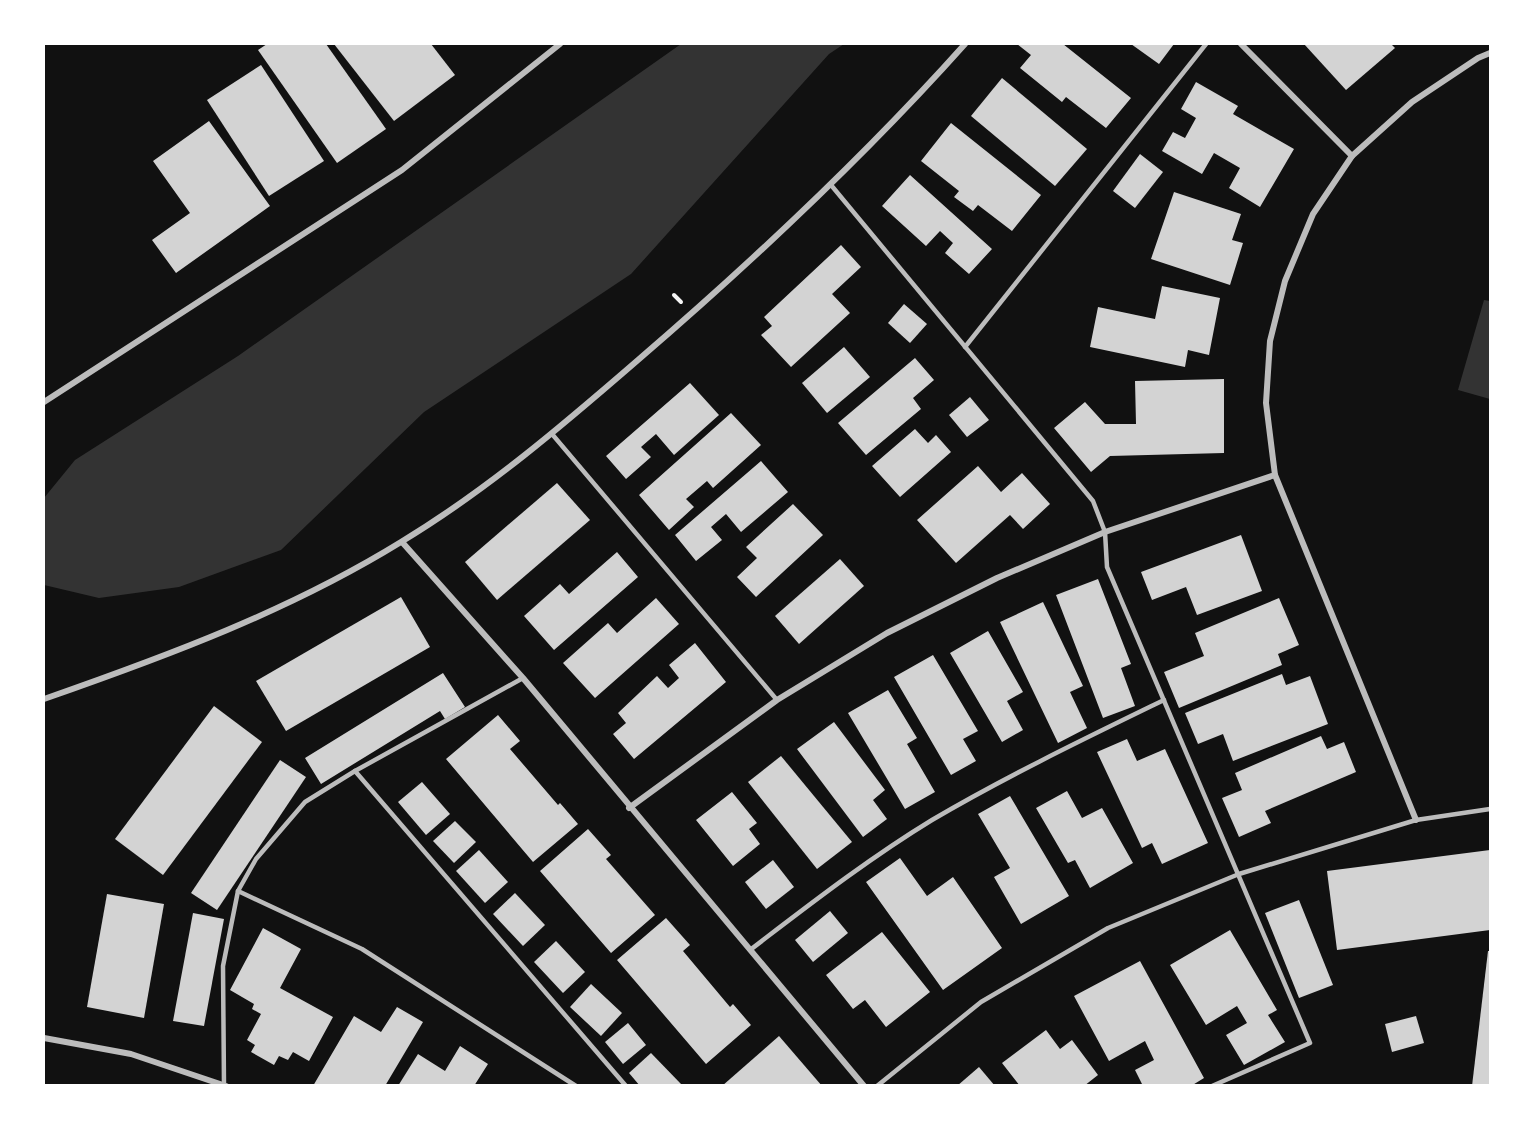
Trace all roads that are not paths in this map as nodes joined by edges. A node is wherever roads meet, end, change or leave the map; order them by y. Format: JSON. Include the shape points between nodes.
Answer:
{"nodes":[{"id":1,"x":560,"y":44,"type":"edge"},
{"id":2,"x":965,"y":44,"type":"edge"},
{"id":3,"x":1206,"y":44,"type":"edge"},
{"id":4,"x":1240,"y":44,"type":"edge"},
{"id":5,"x":1491,"y":52,"type":"edge"},
{"id":6,"x":1352,"y":156,"type":"junction"},
{"id":7,"x":831,"y":185,"type":"junction"},
{"id":8,"x":966,"y":347,"type":"junction"},
{"id":9,"x":44,"y":402,"type":"edge"},
{"id":10,"x":552,"y":434,"type":"junction"},
{"id":11,"x":1275,"y":475,"type":"junction"},
{"id":12,"x":1104,"y":532,"type":"junction"},
{"id":13,"x":402,"y":542,"type":"junction"},
{"id":14,"x":523,"y":678,"type":"junction"},
{"id":15,"x":44,"y":699,"type":"edge"},
{"id":16,"x":777,"y":700,"type":"junction"},
{"id":17,"x":1164,"y":700,"type":"junction"},
{"id":18,"x":355,"y":771,"type":"junction"},
{"id":19,"x":629,"y":808,"type":"junction"},
{"id":20,"x":1491,"y":809,"type":"edge"},
{"id":21,"x":1416,"y":820,"type":"junction"},
{"id":22,"x":1239,"y":874,"type":"junction"},
{"id":23,"x":238,"y":891,"type":"junction"},
{"id":24,"x":750,"y":950,"type":"junction"},
{"id":25,"x":44,"y":1038,"type":"edge"},
{"id":26,"x":225,"y":1085,"type":"edge"},
{"id":27,"x":576,"y":1086,"type":"edge"},
{"id":28,"x":626,"y":1086,"type":"edge"},
{"id":29,"x":864,"y":1086,"type":"edge"},
{"id":30,"x":877,"y":1086,"type":"edge"},
{"id":31,"x":1212,"y":1086,"type":"edge"}],
"edges":[{"from":1,"to":9,"type":"street","via":[[402,170]]},
{"from":2,"to":7,"type":"street"},
{"from":3,"to":8,"type":"lane"},
{"from":4,"to":6,"type":"street"},
{"from":5,"to":6,"type":"street","via":[[1412,102]]},
{"from":6,"to":11,"type":"street","via":[[1313,214],[1285,281],[1270,341],[1266,403]]},
{"from":7,"to":8,"type":"lane"},
{"from":7,"to":10,"type":"street","via":[[692,314]]},
{"from":8,"to":12,"type":"lane","via":[[1093,501]]},
{"from":10,"to":13,"type":"street","via":[[486,486]]},
{"from":10,"to":16,"type":"lane"},
{"from":11,"to":12,"type":"street"},
{"from":11,"to":21,"type":"street"},
{"from":12,"to":16,"type":"street","via":[[997,578],[886,633]]},
{"from":12,"to":17,"type":"lane","via":[[1107,567]]},
{"from":13,"to":14,"type":"street"},
{"from":13,"to":15,"type":"street","via":[[286,605],[179,652]]},
{"from":14,"to":18,"type":"lane"},
{"from":14,"to":19,"type":"street"},
{"from":16,"to":19,"type":"street"},
{"from":17,"to":22,"type":"lane"},
{"from":17,"to":24,"type":"lane","via":[[932,820],[860,867]]},
{"from":18,"to":23,"type":"lane","via":[[305,802],[256,859]]},
{"from":18,"to":28,"type":"lane"},
{"from":19,"to":24,"type":"street"},
{"from":20,"to":21,"type":"lane"},
{"from":21,"to":22,"type":"lane"},
{"from":22,"to":30,"type":"lane","via":[[1098,933],[981,1002]]},
{"from":22,"to":31,"type":"lane","via":[[1310,1043]]},
{"from":23,"to":26,"type":"lane","via":[[223,966]]},
{"from":23,"to":27,"type":"lane","via":[[363,949]]},
{"from":24,"to":29,"type":"street"},
{"from":25,"to":26,"type":"street","via":[[131,1054]]}]}
